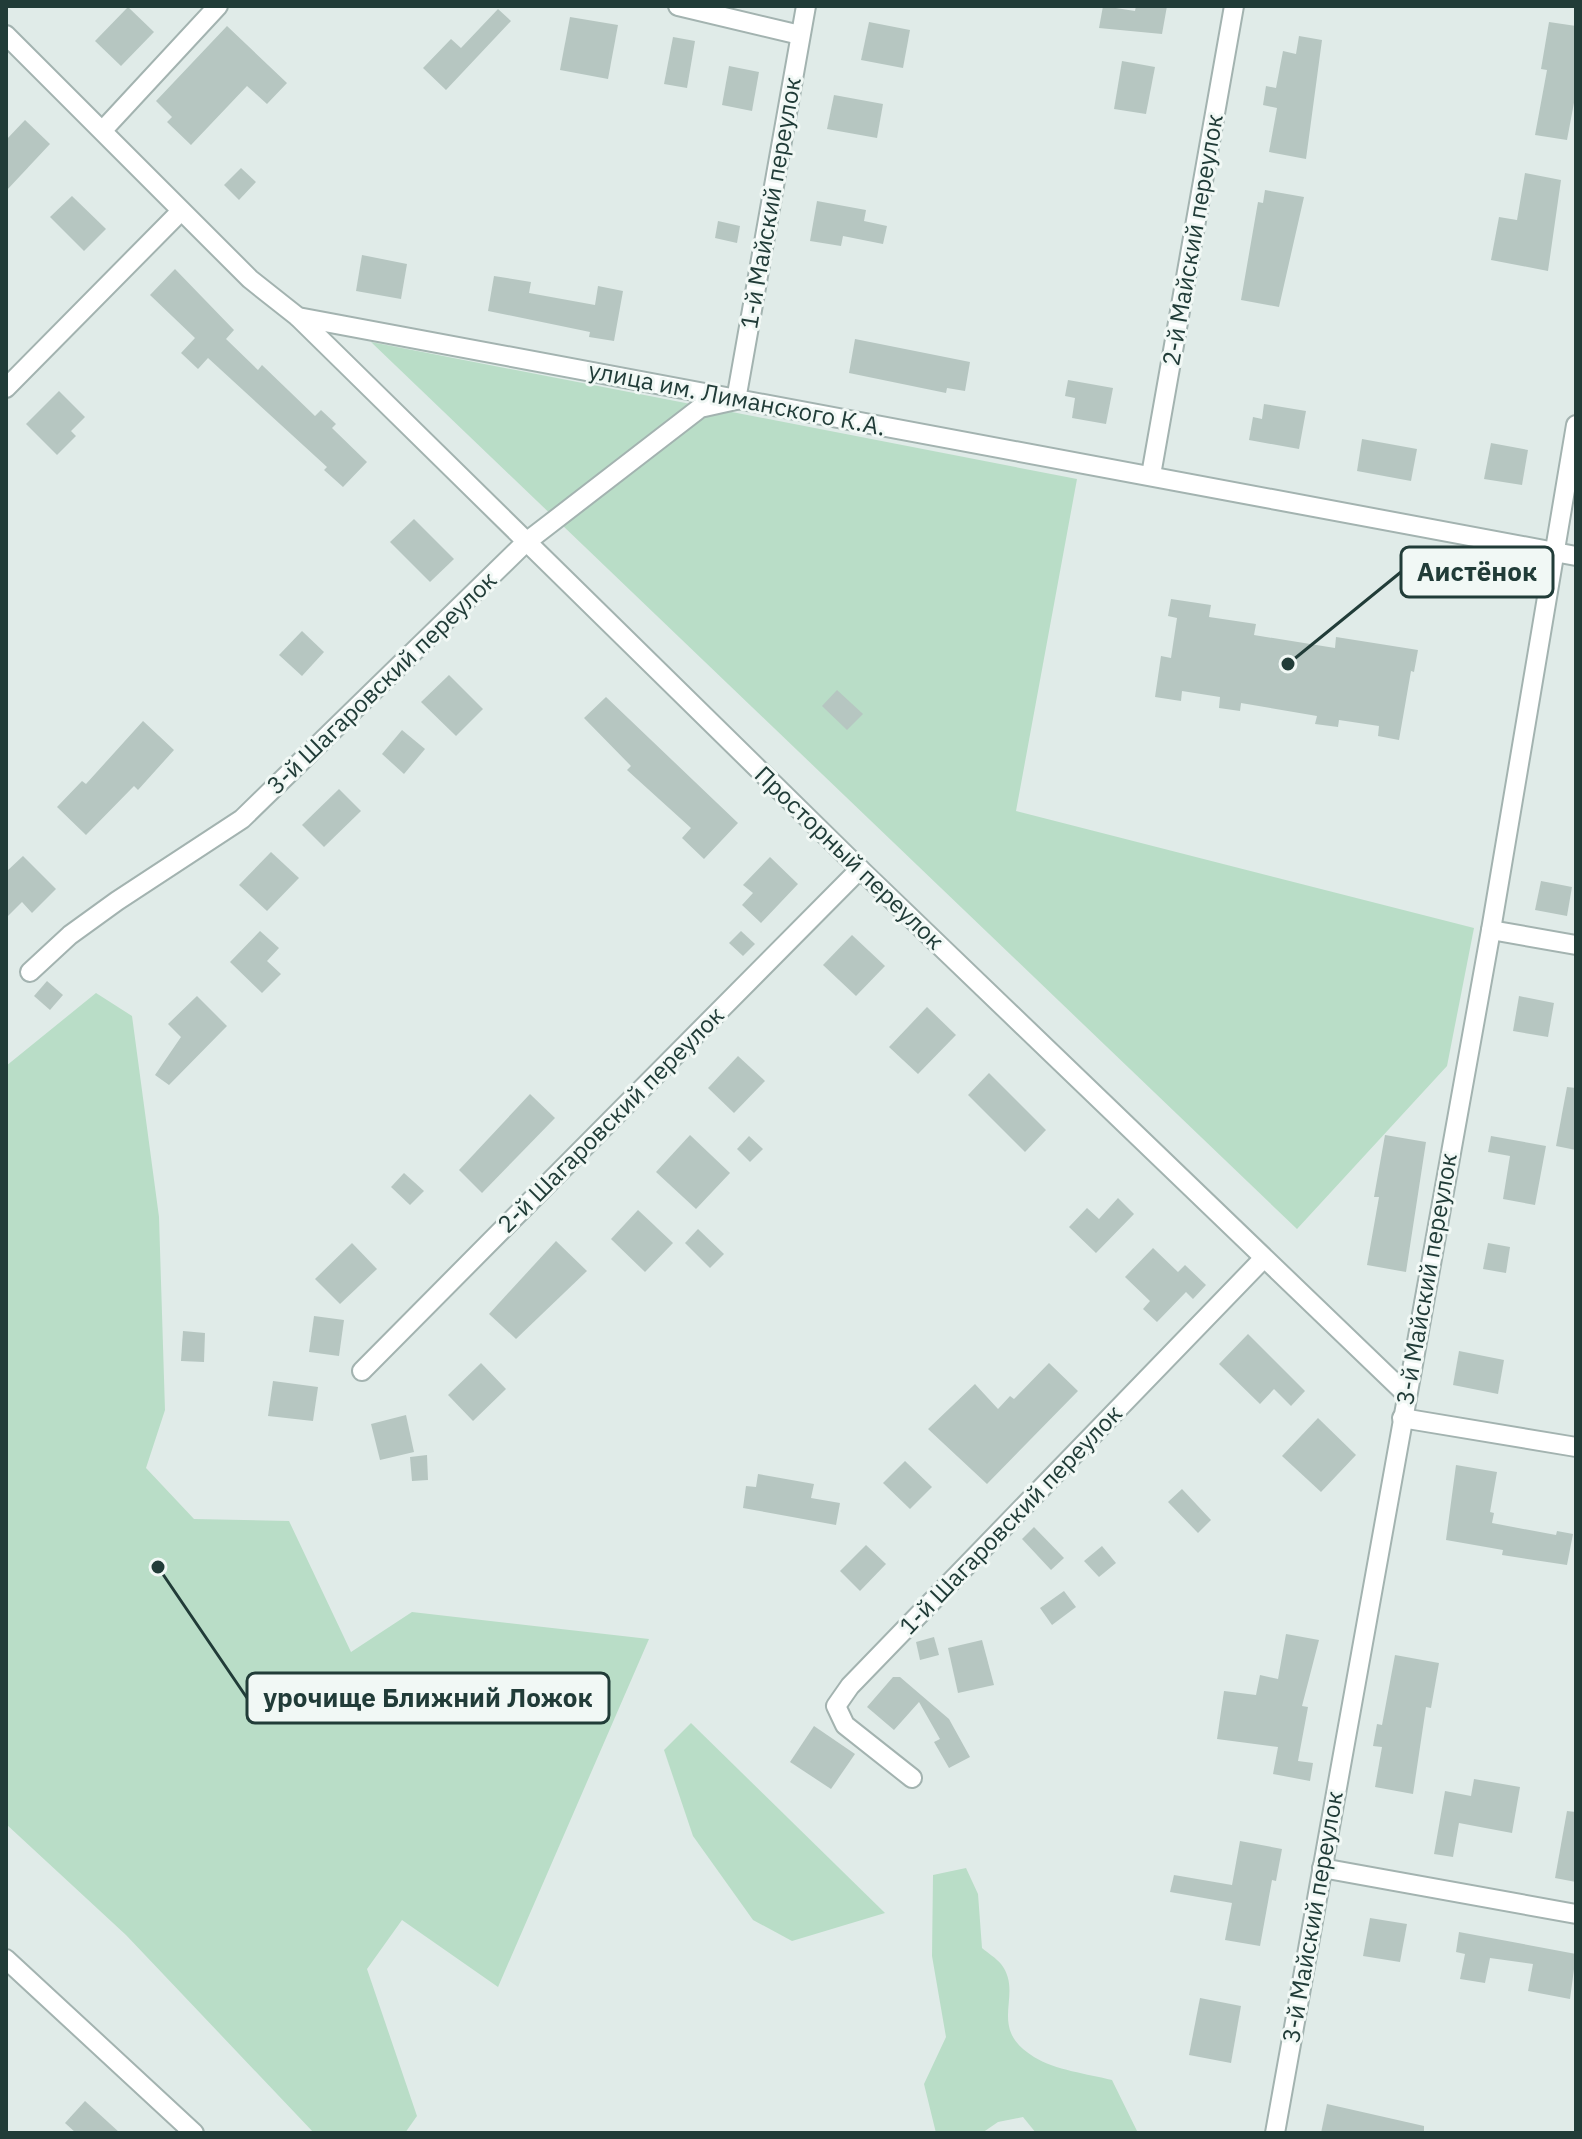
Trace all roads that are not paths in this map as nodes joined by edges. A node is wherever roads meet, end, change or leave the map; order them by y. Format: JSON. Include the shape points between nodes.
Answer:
{"nodes":[{"id":1,"x":218,"y":6,"type":"edge"},
{"id":2,"x":678,"y":6,"type":"edge"},
{"id":3,"x":806,"y":6,"type":"edge"},
{"id":4,"x":1234,"y":6,"type":"edge"},
{"id":5,"x":6,"y":35,"type":"edge"},
{"id":6,"x":800,"y":35,"type":"junction"},
{"id":7,"x":103,"y":130,"type":"junction"},
{"id":8,"x":181,"y":211,"type":"junction"},
{"id":9,"x":298,"y":317,"type":"junction"},
{"id":10,"x":6,"y":388,"type":"edge"},
{"id":11,"x":736,"y":400,"type":"junction"},
{"id":12,"x":1576,"y":425,"type":"edge"},
{"id":13,"x":1151,"y":475,"type":"junction"},
{"id":14,"x":525,"y":543,"type":"junction"},
{"id":15,"x":1553,"y":552,"type":"junction"},
{"id":16,"x":1576,"y":556,"type":"edge"},
{"id":17,"x":860,"y":869,"type":"junction"},
{"id":18,"x":1491,"y":930,"type":"junction"},
{"id":19,"x":1576,"y":945,"type":"edge"},
{"id":20,"x":30,"y":972,"type":"dead end"},
{"id":21,"x":1263,"y":1259,"type":"junction"},
{"id":22,"x":362,"y":1371,"type":"dead end"},
{"id":23,"x":1405,"y":1393,"type":"junction"},
{"id":24,"x":1402,"y":1418,"type":"junction"},
{"id":25,"x":1576,"y":1447,"type":"edge"},
{"id":26,"x":912,"y":1778,"type":"dead end"},
{"id":27,"x":1322,"y":1868,"type":"junction"},
{"id":28,"x":1576,"y":1914,"type":"edge"},
{"id":29,"x":6,"y":1959,"type":"edge"},
{"id":30,"x":194,"y":2133,"type":"edge"},
{"id":31,"x":1275,"y":2133,"type":"edge"}],
"edges":[{"from":1,"to":7,"type":"street"},
{"from":2,"to":6,"type":"street"},
{"from":3,"to":6,"type":"street","name":"1-й Майский переулок"},
{"from":4,"to":13,"type":"street","name":"2-й Майский переулок"},
{"from":5,"to":7,"type":"street","name":"улица им. Лиманского К.А."},
{"from":6,"to":11,"type":"street","name":"1-й Майский переулок"},
{"from":7,"to":8,"type":"street","name":"улица им. Лиманского К.А."},
{"from":8,"to":9,"type":"street","name":"улица им. Лиманского К.А.","via":[[250,279]]},
{"from":8,"to":10,"type":"street"},
{"from":9,"to":11,"type":"street","name":"улица им. Лиманского К.А."},
{"from":9,"to":14,"type":"street","name":"Просторный переулок"},
{"from":11,"to":13,"type":"street","name":"улица им. Лиманского К.А."},
{"from":11,"to":14,"type":"street","name":"3-й Шагаровский переулок","via":[[700,408]]},
{"from":12,"to":15,"type":"street","name":"3-й Майский переулок"},
{"from":13,"to":15,"type":"street","name":"улица им. Лиманского К.А."},
{"from":14,"to":17,"type":"street","name":"Просторный переулок"},
{"from":14,"to":20,"type":"street","name":"3-й Шагаровский переулок","via":[[242,819],[117,901]]},
{"from":15,"to":16,"type":"street","name":"улица им. Лиманского К.А."},
{"from":15,"to":18,"type":"street","name":"3-й Майский переулок"},
{"from":17,"to":21,"type":"street","name":"Просторный переулок"},
{"from":17,"to":22,"type":"street","name":"2-й Шагаровский переулок"},
{"from":18,"to":19,"type":"street"},
{"from":18,"to":23,"type":"street","name":"3-й Майский переулок"},
{"from":21,"to":23,"type":"street","name":"Просторный переулок"},
{"from":21,"to":26,"type":"street","name":"1-й Шагаровский переулок","via":[[836,1706],[845,1725]]},
{"from":23,"to":24,"type":"street","name":"3-й Майский переулок"},
{"from":24,"to":25,"type":"street"},
{"from":24,"to":27,"type":"street","name":"3-й Майский переулок"},
{"from":27,"to":28,"type":"street"},
{"from":27,"to":31,"type":"street","name":"3-й Майский переулок"},
{"from":29,"to":30,"type":"street"}]}
